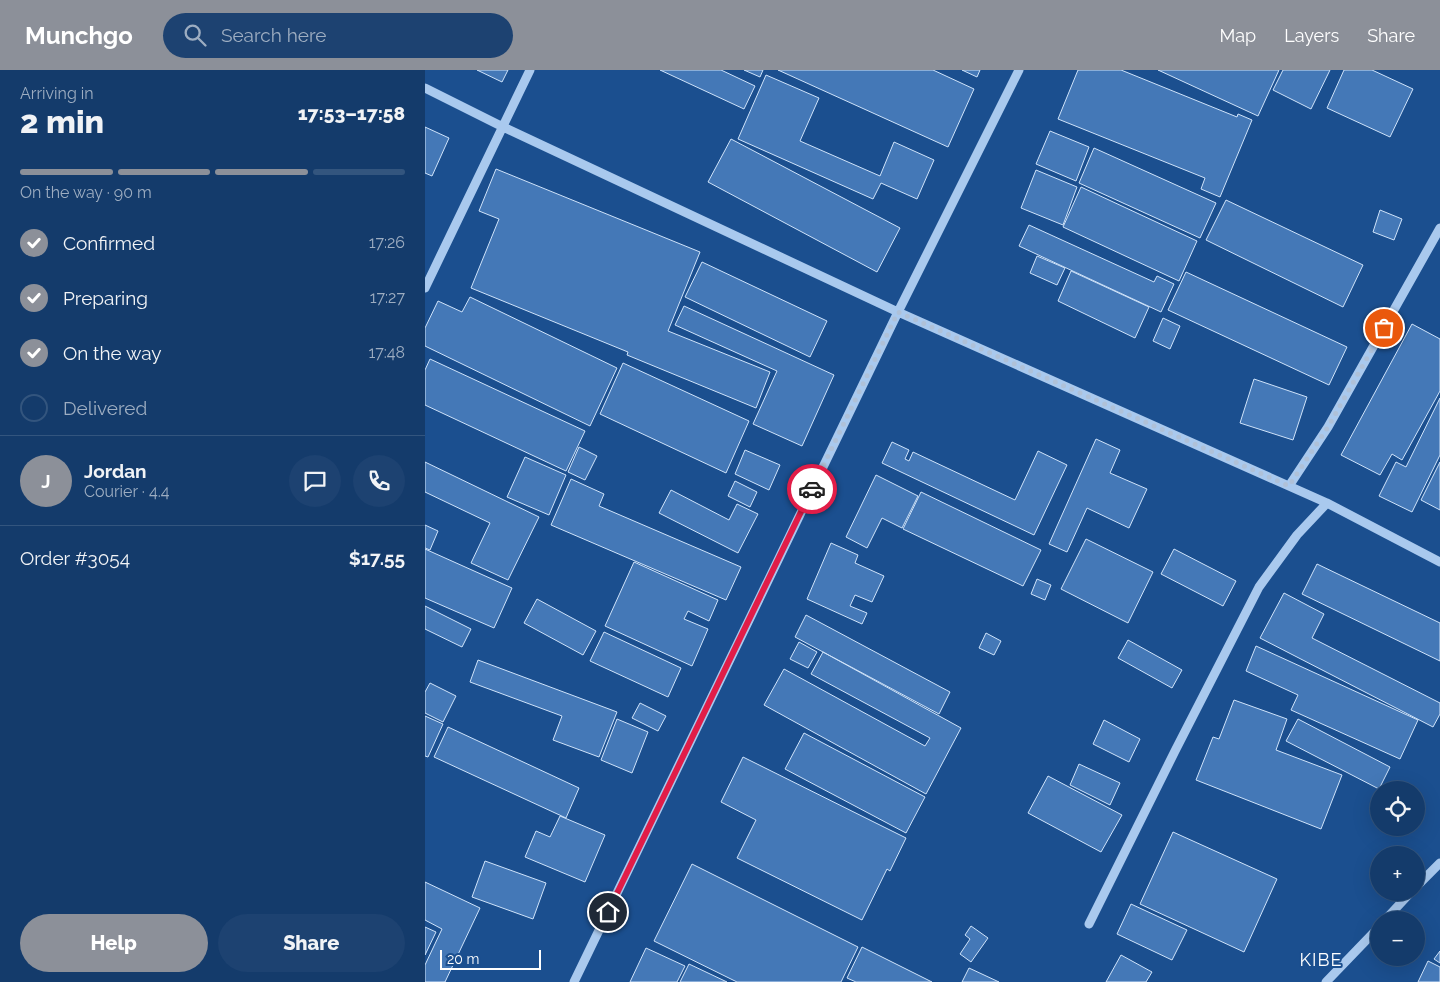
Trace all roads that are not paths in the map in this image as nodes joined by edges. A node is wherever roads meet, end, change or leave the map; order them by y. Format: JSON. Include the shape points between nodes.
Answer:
{"nodes":[{"id":1,"x":530,"y":70,"type":"edge"},
{"id":2,"x":1019,"y":70,"type":"edge"},
{"id":3,"x":425,"y":88,"type":"edge"},
{"id":4,"x":503,"y":127,"type":"junction"},
{"id":5,"x":1440,"y":228,"type":"edge"},
{"id":6,"x":425,"y":288,"type":"edge"},
{"id":7,"x":898,"y":312,"type":"junction"},
{"id":8,"x":1289,"y":486,"type":"junction"},
{"id":9,"x":1327,"y":503,"type":"junction"},
{"id":10,"x":1440,"y":562,"type":"edge"},
{"id":11,"x":1440,"y":863,"type":"edge"},
{"id":12,"x":1425,"y":879,"type":"edge"},
{"id":13,"x":1403,"y":901,"type":"edge"},
{"id":14,"x":1393,"y":911,"type":"edge"},
{"id":15,"x":1089,"y":924,"type":"dead end"},
{"id":16,"x":1370,"y":936,"type":"edge"},
{"id":17,"x":573,"y":982,"type":"edge"},
{"id":18,"x":1326,"y":982,"type":"edge"}],
"edges":[{"from":1,"to":4,"type":"street"},
{"from":2,"to":7,"type":"street"},
{"from":3,"to":4,"type":"street"},
{"from":4,"to":6,"type":"street"},
{"from":4,"to":7,"type":"street"},
{"from":5,"to":8,"type":"street","via":[[1328,427]]},
{"from":7,"to":8,"type":"street"},
{"from":7,"to":17,"type":"street"},
{"from":8,"to":9,"type":"street"},
{"from":9,"to":10,"type":"street"},
{"from":9,"to":15,"type":"street","via":[[1297,535],[1259,587]]},
{"from":11,"to":12,"type":"street"},
{"from":13,"to":14,"type":"street"},
{"from":16,"to":18,"type":"street"}]}
